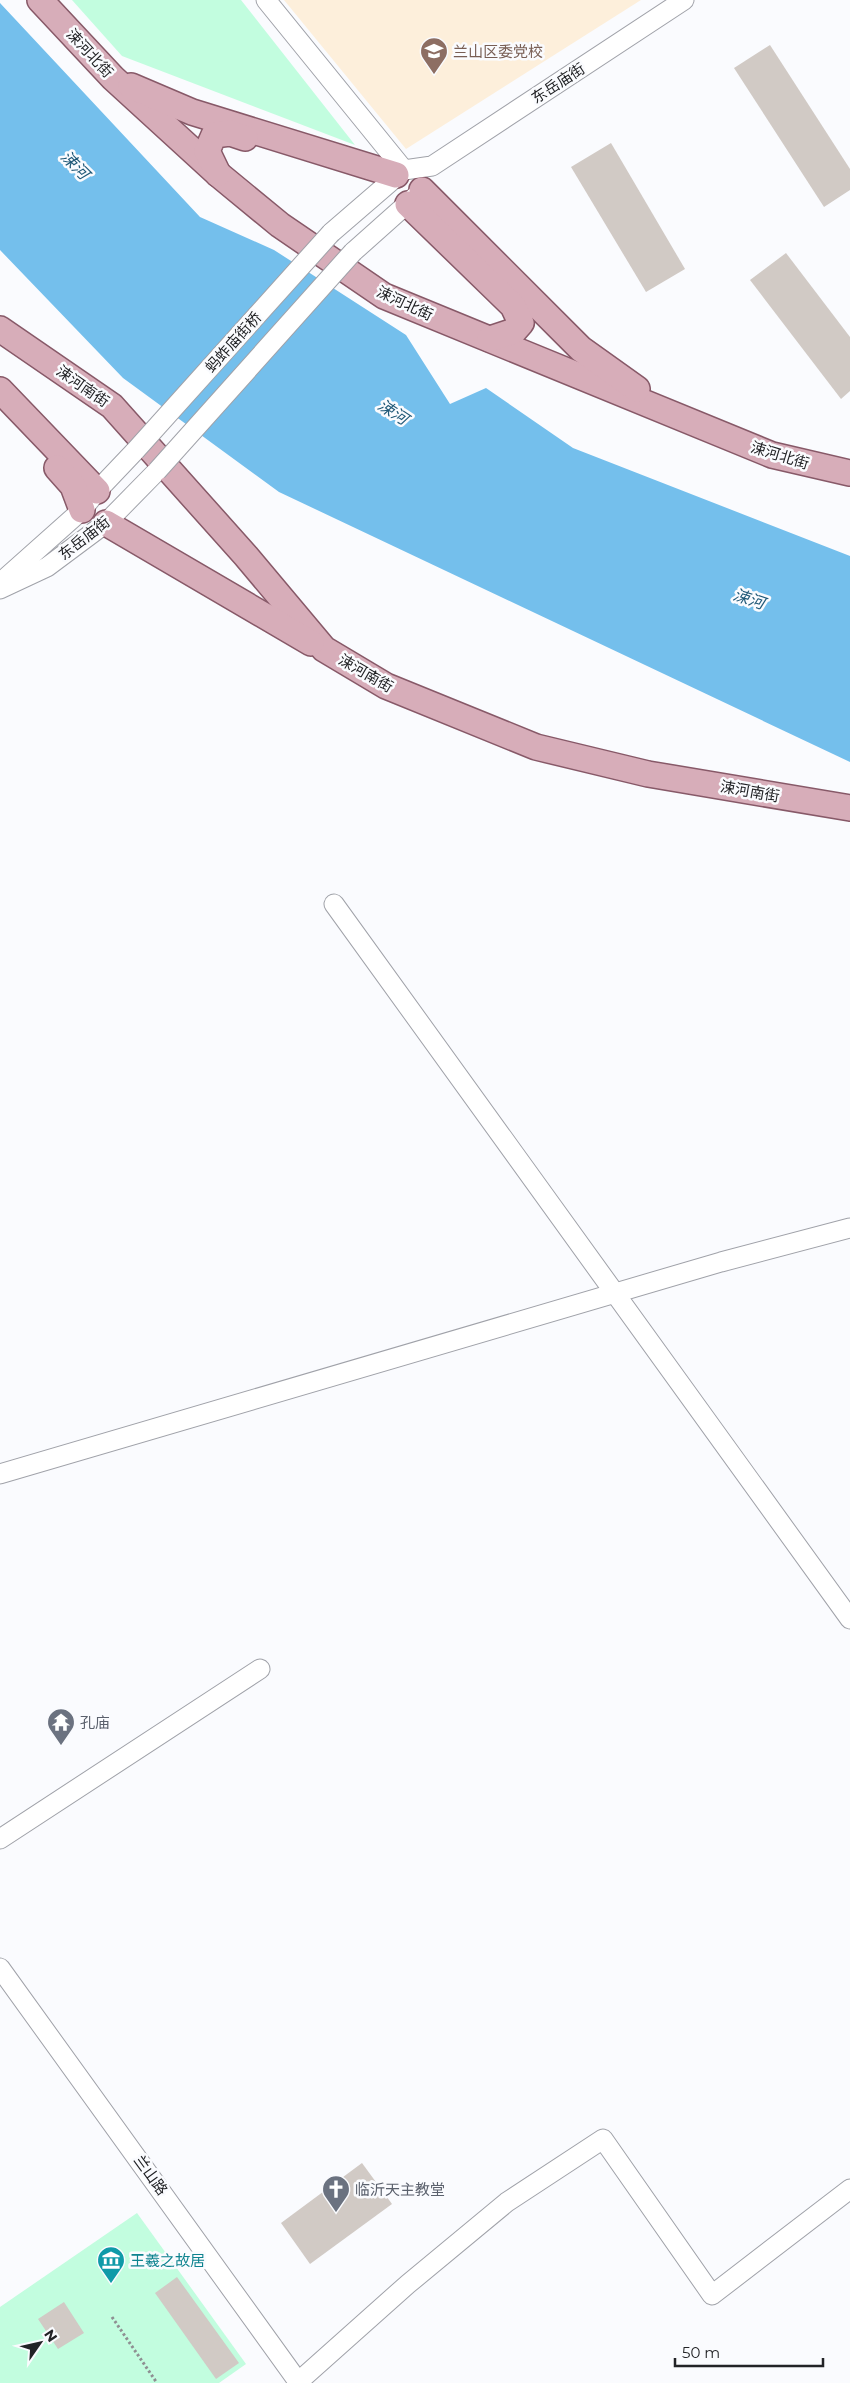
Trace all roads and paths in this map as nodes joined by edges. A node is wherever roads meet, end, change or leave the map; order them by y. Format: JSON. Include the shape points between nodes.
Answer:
{"nodes":[{"id":1,"x":40,"y":0,"type":"edge"},
{"id":2,"x":266,"y":0,"type":"edge"},
{"id":3,"x":684,"y":0,"type":"edge"},
{"id":4,"x":113,"y":78,"type":"junction"},
{"id":5,"x":432,"y":166,"type":"junction"},
{"id":6,"x":218,"y":174,"type":"junction"},
{"id":7,"x":394,"y":178,"type":"junction"},
{"id":8,"x":415,"y":197,"type":"junction"},
{"id":9,"x":2,"y":333,"type":"edge"},
{"id":10,"x":490,"y":339,"type":"junction"},
{"id":11,"x":0,"y":390,"type":"edge"},
{"id":12,"x":0,"y":405,"type":"edge"},
{"id":13,"x":667,"y":412,"type":"junction"},
{"id":14,"x":135,"y":451,"type":"joint"},
{"id":15,"x":850,"y":473,"type":"edge"},
{"id":16,"x":89,"y":500,"type":"junction"},
{"id":17,"x":112,"y":516,"type":"junction"},
{"id":18,"x":246,"y":556,"type":"junction"},
{"id":19,"x":0,"y":583,"type":"edge"},
{"id":20,"x":0,"y":589,"type":"edge"},
{"id":21,"x":386,"y":686,"type":"junction"},
{"id":22,"x":850,"y":808,"type":"edge"},
{"id":23,"x":334,"y":904,"type":"dead end"},
{"id":24,"x":850,"y":1228,"type":"edge"},
{"id":25,"x":615,"y":1293,"type":"junction"},
{"id":26,"x":0,"y":1474,"type":"edge"},
{"id":27,"x":850,"y":1619,"type":"edge"},
{"id":28,"x":260,"y":1669,"type":"dead end"},
{"id":29,"x":0,"y":1839,"type":"edge"},
{"id":30,"x":0,"y":1968,"type":"edge"},
{"id":31,"x":850,"y":2189,"type":"edge"},
{"id":32,"x":112,"y":2317,"type":"dead end"},
{"id":33,"x":298,"y":2382,"type":"edge"},
{"id":34,"x":157,"y":2383,"type":"edge"}],
"edges":[{"from":1,"to":4,"type":"main road","name":"涑河北街"},
{"from":2,"to":7,"type":"street"},
{"from":3,"to":5,"type":"street","name":"东岳庙街"},
{"from":4,"to":6,"type":"main road","name":"涑河北街"},
{"from":4,"to":7,"type":"main road","via":[[192,112]]},
{"from":5,"to":7,"type":"street","name":"东岳庙街"},
{"from":5,"to":8,"type":"street"},
{"from":6,"to":7,"type":"main road","via":[[207,151],[214,135],[230,133]]},
{"from":6,"to":10,"type":"main road","name":"涑河北街","via":[[280,225],[384,296]]},
{"from":7,"to":14,"type":"street","name":"蚂蚱庙街桥","bridge":true,"via":[[331,233]]},
{"from":8,"to":10,"type":"main road","via":[[513,306],[521,323],[514,331]]},
{"from":8,"to":13,"type":"main road","via":[[582,349]]},
{"from":8,"to":17,"type":"street","name":"东岳庙街","bridge":true,"via":[[353,252],[157,471]]},
{"from":9,"to":18,"type":"main road","name":"涑河南街","via":[[112,406]]},
{"from":10,"to":13,"type":"main road","name":"涑河北街"},
{"from":11,"to":16,"type":"main road"},
{"from":12,"to":16,"type":"main road"},
{"from":13,"to":15,"type":"main road","name":"涑河北街","via":[[772,455]]},
{"from":14,"to":16,"type":"street","name":"东岳庙街"},
{"from":16,"to":19,"type":"street","name":"东岳庙街"},
{"from":17,"to":18,"type":"main road","via":[[130,521],[228,583],[242,576]]},
{"from":17,"to":20,"type":"street","name":"东岳庙街","via":[[47,567]]},
{"from":17,"to":21,"type":"main road"},
{"from":18,"to":21,"type":"main road","name":"涑河南街","via":[[324,649]]},
{"from":21,"to":22,"type":"main road","name":"涑河南街","via":[[536,747],[648,774]]},
{"from":23,"to":25,"type":"street"},
{"from":24,"to":25,"type":"street"},
{"from":25,"to":26,"type":"street"},
{"from":25,"to":27,"type":"street"},
{"from":28,"to":29,"type":"street"},
{"from":30,"to":33,"type":"street","name":"兰山路"},
{"from":31,"to":33,"type":"street","via":[[712,2295],[603,2139],[506,2202]]},
{"from":32,"to":34,"type":"path"}]}
